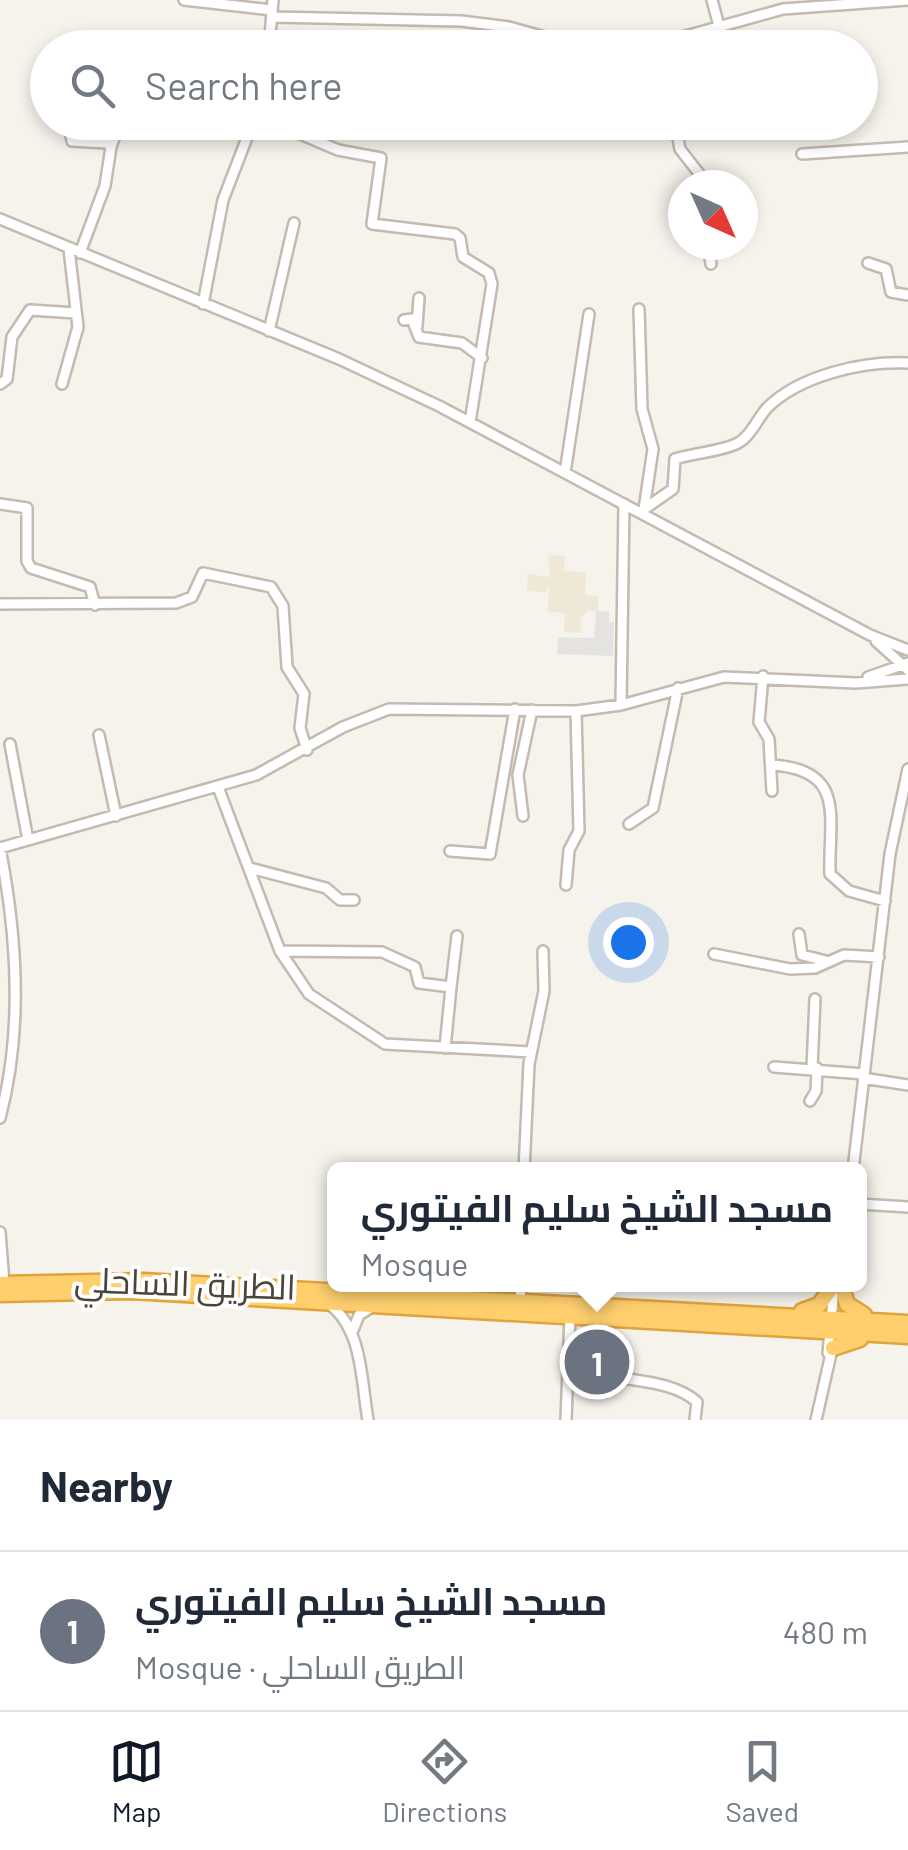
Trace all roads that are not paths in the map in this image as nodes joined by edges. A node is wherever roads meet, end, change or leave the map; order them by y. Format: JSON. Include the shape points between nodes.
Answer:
{"nodes":[{"id":1,"x":184,"y":0,"type":"edge"},
{"id":2,"x":712,"y":0,"type":"edge"},
{"id":3,"x":908,"y":0,"type":"edge"},
{"id":4,"x":273,"y":9,"type":"edge"},
{"id":5,"x":719,"y":26,"type":"junction"},
{"id":6,"x":510,"y":30,"type":"edge"},
{"id":7,"x":710,"y":30,"type":"edge"},
{"id":8,"x":72,"y":140,"type":"edge"},
{"id":9,"x":114,"y":140,"type":"edge"},
{"id":10,"x":245,"y":140,"type":"edge"},
{"id":11,"x":316,"y":140,"type":"edge"},
{"id":12,"x":679,"y":140,"type":"edge"},
{"id":13,"x":111,"y":147,"type":"junction"},
{"id":14,"x":908,"y":147,"type":"edge"},
{"id":15,"x":802,"y":154,"type":"dead end"},
{"id":16,"x":697,"y":170,"type":"edge"},
{"id":17,"x":0,"y":219,"type":"edge"},
{"id":18,"x":294,"y":223,"type":"dead end"},
{"id":19,"x":69,"y":248,"type":"junction"},
{"id":20,"x":80,"y":253,"type":"junction"},
{"id":21,"x":710,"y":260,"type":"edge"},
{"id":22,"x":868,"y":263,"type":"dead end"},
{"id":23,"x":711,"y":264,"type":"dead end"},
{"id":24,"x":908,"y":295,"type":"edge"},
{"id":25,"x":419,"y":298,"type":"dead end"},
{"id":26,"x":203,"y":304,"type":"junction"},
{"id":27,"x":639,"y":309,"type":"dead end"},
{"id":28,"x":76,"y":313,"type":"junction"},
{"id":29,"x":589,"y":314,"type":"dead end"},
{"id":30,"x":404,"y":320,"type":"dead end"},
{"id":31,"x":417,"y":326,"type":"junction"},
{"id":32,"x":269,"y":330,"type":"junction"},
{"id":33,"x":5,"y":348,"type":"edge"},
{"id":34,"x":482,"y":358,"type":"junction"},
{"id":35,"x":908,"y":363,"type":"edge"},
{"id":36,"x":0,"y":384,"type":"edge"},
{"id":37,"x":62,"y":384,"type":"dead end"},
{"id":38,"x":470,"y":422,"type":"junction"},
{"id":39,"x":565,"y":472,"type":"junction"},
{"id":40,"x":0,"y":504,"type":"edge"},
{"id":41,"x":624,"y":504,"type":"junction"},
{"id":42,"x":642,"y":510,"type":"junction"},
{"id":43,"x":0,"y":604,"type":"edge"},
{"id":44,"x":95,"y":605,"type":"junction"},
{"id":45,"x":870,"y":635,"type":"junction"},
{"id":46,"x":908,"y":650,"type":"edge"},
{"id":47,"x":906,"y":666,"type":"edge"},
{"id":48,"x":763,"y":676,"type":"junction"},
{"id":49,"x":908,"y":679,"type":"edge"},
{"id":50,"x":847,"y":683,"type":"junction"},
{"id":51,"x":678,"y":688,"type":"junction"},
{"id":52,"x":620,"y":706,"type":"junction"},
{"id":53,"x":516,"y":709,"type":"junction"},
{"id":54,"x":532,"y":710,"type":"junction"},
{"id":55,"x":576,"y":711,"type":"junction"},
{"id":56,"x":99,"y":736,"type":"dead end"},
{"id":57,"x":10,"y":744,"type":"dead end"},
{"id":58,"x":307,"y":750,"type":"junction"},
{"id":59,"x":772,"y":765,"type":"junction"},
{"id":60,"x":908,"y":768,"type":"edge"},
{"id":61,"x":218,"y":786,"type":"junction"},
{"id":62,"x":772,"y":791,"type":"dead end"},
{"id":63,"x":116,"y":816,"type":"junction"},
{"id":64,"x":523,"y":816,"type":"dead end"},
{"id":65,"x":630,"y":824,"type":"dead end"},
{"id":66,"x":894,"y":831,"type":"junction"},
{"id":67,"x":908,"y":834,"type":"edge"},
{"id":68,"x":28,"y":840,"type":"junction"},
{"id":69,"x":0,"y":848,"type":"edge"},
{"id":70,"x":450,"y":852,"type":"dead end"},
{"id":71,"x":250,"y":868,"type":"junction"},
{"id":72,"x":566,"y":885,"type":"dead end"},
{"id":73,"x":354,"y":900,"type":"dead end"},
{"id":74,"x":885,"y":901,"type":"junction"},
{"id":75,"x":799,"y":934,"type":"dead end"},
{"id":76,"x":458,"y":936,"type":"dead end"},
{"id":77,"x":543,"y":950,"type":"dead end"},
{"id":78,"x":280,"y":951,"type":"junction"},
{"id":79,"x":714,"y":954,"type":"dead end"},
{"id":80,"x":878,"y":957,"type":"junction"},
{"id":81,"x":829,"y":961,"type":"junction"},
{"id":82,"x":451,"y":987,"type":"junction"},
{"id":83,"x":0,"y":990,"type":"edge"},
{"id":84,"x":12,"y":991,"type":"junction"},
{"id":85,"x":815,"y":998,"type":"dead end"},
{"id":86,"x":445,"y":1048,"type":"junction"},
{"id":87,"x":532,"y":1052,"type":"junction"},
{"id":88,"x":774,"y":1067,"type":"dead end"},
{"id":89,"x":815,"y":1068,"type":"junction"},
{"id":90,"x":863,"y":1076,"type":"junction"},
{"id":91,"x":908,"y":1085,"type":"edge"},
{"id":92,"x":810,"y":1100,"type":"dead end"},
{"id":93,"x":0,"y":1117,"type":"edge"},
{"id":94,"x":525,"y":1162,"type":"edge"},
{"id":95,"x":855,"y":1162,"type":"edge"},
{"id":96,"x":867,"y":1204,"type":"edge"},
{"id":97,"x":908,"y":1207,"type":"edge"},
{"id":98,"x":0,"y":1232,"type":"edge"},
{"id":99,"x":1,"y":1287,"type":"edge"},
{"id":100,"x":521,"y":1292,"type":"edge"},
{"id":101,"x":830,"y":1292,"type":"edge"},
{"id":102,"x":836,"y":1292,"type":"edge"},
{"id":103,"x":841,"y":1292,"type":"edge"},
{"id":104,"x":327,"y":1302,"type":"junction"},
{"id":105,"x":520,"y":1302,"type":"junction"},
{"id":106,"x":375,"y":1305,"type":"junction"},
{"id":107,"x":457,"y":1306,"type":"junction"},
{"id":108,"x":793,"y":1314,"type":"junction"},
{"id":109,"x":570,"y":1316,"type":"junction"},
{"id":110,"x":601,"y":1318,"type":"junction"},
{"id":111,"x":873,"y":1319,"type":"junction"},
{"id":112,"x":908,"y":1322,"type":"edge"},
{"id":113,"x":352,"y":1332,"type":"junction"},
{"id":114,"x":831,"y":1335,"type":"junction"},
{"id":115,"x":908,"y":1336,"type":"edge"},
{"id":116,"x":368,"y":1420,"type":"edge"},
{"id":117,"x":566,"y":1420,"type":"edge"},
{"id":118,"x":696,"y":1420,"type":"edge"},
{"id":119,"x":816,"y":1420,"type":"edge"}],
"edges":[{"from":1,"to":4,"type":"street"},
{"from":2,"to":5,"type":"street"},
{"from":3,"to":5,"type":"street","via":[[783,8]]},
{"from":4,"to":6,"type":"street"},
{"from":5,"to":7,"type":"street"},
{"from":8,"to":13,"type":"street"},
{"from":9,"to":13,"type":"street"},
{"from":10,"to":26,"type":"street","via":[[223,200]]},
{"from":11,"to":34,"type":"street","via":[[381,158],[374,226],[460,238],[463,257],[492,278]]},
{"from":12,"to":16,"type":"street"},
{"from":13,"to":20,"type":"street","via":[[105,186]]},
{"from":14,"to":15,"type":"street"},
{"from":17,"to":19,"type":"street"},
{"from":18,"to":32,"type":"street"},
{"from":19,"to":20,"type":"street"},
{"from":19,"to":28,"type":"street"},
{"from":20,"to":26,"type":"street"},
{"from":21,"to":23,"type":"street"},
{"from":22,"to":24,"type":"street","via":[[886,268],[892,292]]},
{"from":25,"to":31,"type":"street"},
{"from":26,"to":32,"type":"street"},
{"from":27,"to":42,"type":"street","via":[[642,409],[653,450]]},
{"from":28,"to":33,"type":"street","via":[[30,310]]},
{"from":28,"to":37,"type":"street","via":[[76,348]]},
{"from":29,"to":39,"type":"street"},
{"from":30,"to":31,"type":"street"},
{"from":31,"to":34,"type":"street","via":[[419,337],[462,343]]},
{"from":32,"to":38,"type":"street"},
{"from":33,"to":36,"type":"street","via":[[7,380]]},
{"from":34,"to":38,"type":"street"},
{"from":35,"to":42,"type":"street","via":[[836,372],[796,390],[766,410],[738,444],[674,459],[673,489]]},
{"from":38,"to":39,"type":"street"},
{"from":39,"to":41,"type":"street"},
{"from":40,"to":44,"type":"street","via":[[26,508],[31,568],[90,588]]},
{"from":41,"to":42,"type":"street"},
{"from":41,"to":52,"type":"street"},
{"from":42,"to":45,"type":"street"},
{"from":43,"to":44,"type":"street"},
{"from":44,"to":58,"type":"street","via":[[188,600],[203,574],[271,587],[283,606],[287,667],[304,694],[300,728]]},
{"from":45,"to":46,"type":"street"},
{"from":45,"to":47,"type":"street"},
{"from":47,"to":50,"type":"street"},
{"from":48,"to":50,"type":"street"},
{"from":48,"to":51,"type":"street"},
{"from":48,"to":59,"type":"street","via":[[759,722]]},
{"from":49,"to":50,"type":"street"},
{"from":51,"to":52,"type":"street"},
{"from":51,"to":65,"type":"street","via":[[653,808]]},
{"from":52,"to":55,"type":"street"},
{"from":53,"to":54,"type":"street"},
{"from":53,"to":58,"type":"street","via":[[389,709],[343,726]]},
{"from":53,"to":70,"type":"street","via":[[490,854]]},
{"from":54,"to":55,"type":"street"},
{"from":54,"to":64,"type":"street","via":[[518,776]]},
{"from":55,"to":72,"type":"street","via":[[579,831],[568,850]]},
{"from":56,"to":63,"type":"street"},
{"from":57,"to":68,"type":"street"},
{"from":58,"to":61,"type":"street"},
{"from":59,"to":62,"type":"street"},
{"from":59,"to":74,"type":"street","via":[[800,770],[826,788],[832,800],[830,874],[850,890]]},
{"from":60,"to":66,"type":"street"},
{"from":61,"to":63,"type":"street"},
{"from":61,"to":71,"type":"street"},
{"from":63,"to":68,"type":"street"},
{"from":66,"to":67,"type":"street"},
{"from":66,"to":74,"type":"street"},
{"from":68,"to":69,"type":"street"},
{"from":69,"to":84,"type":"street","via":[[14,928]]},
{"from":71,"to":73,"type":"street"},
{"from":71,"to":78,"type":"street"},
{"from":74,"to":80,"type":"street"},
{"from":75,"to":81,"type":"street","via":[[802,955]]},
{"from":76,"to":82,"type":"street"},
{"from":77,"to":87,"type":"street","via":[[542,1020]]},
{"from":78,"to":82,"type":"street","via":[[382,952],[415,967],[419,983]]},
{"from":78,"to":86,"type":"street","via":[[309,994],[385,1044]]},
{"from":79,"to":81,"type":"street","via":[[771,969],[815,968]]},
{"from":80,"to":81,"type":"street"},
{"from":80,"to":90,"type":"street"},
{"from":82,"to":86,"type":"street"},
{"from":83,"to":84,"type":"street"},
{"from":84,"to":93,"type":"street","via":[[10,1069]]},
{"from":85,"to":89,"type":"street"},
{"from":86,"to":87,"type":"street"},
{"from":87,"to":94,"type":"street"},
{"from":88,"to":89,"type":"street"},
{"from":89,"to":90,"type":"street"},
{"from":89,"to":92,"type":"street"},
{"from":90,"to":91,"type":"street"},
{"from":90,"to":95,"type":"street"},
{"from":96,"to":97,"type":"street"},
{"from":98,"to":99,"type":"street"},
{"from":99,"to":104,"type":"highway","name":"الطريق الساحلي"},
{"from":99,"to":107,"type":"highway","name":"الطريق الساحلي","via":[[143,1281]]},
{"from":100,"to":105,"type":"street"},
{"from":101,"to":108,"type":"highway","via":[[819,1305]]},
{"from":102,"to":114,"type":"street"},
{"from":103,"to":111,"type":"highway","via":[[846,1304]]},
{"from":104,"to":106,"type":"highway","name":"الطريق الساحلي"},
{"from":104,"to":113,"type":"street"},
{"from":105,"to":107,"type":"highway","name":"الطريق الساحلي"},
{"from":105,"to":108,"type":"highway","name":"الطريق الساحلي"},
{"from":106,"to":107,"type":"highway","name":"الطريق الساحلي"},
{"from":106,"to":113,"type":"street","via":[[359,1315]]},
{"from":107,"to":109,"type":"highway","name":"الطريق الساحلي"},
{"from":108,"to":114,"type":"highway","name":"الطريق الساحلي"},
{"from":109,"to":110,"type":"highway","name":"الطريق الساحلي"},
{"from":109,"to":117,"type":"street"},
{"from":110,"to":114,"type":"highway","name":"الطريق الساحلي"},
{"from":110,"to":118,"type":"street","via":[[617,1377],[690,1396],[697,1402]]},
{"from":111,"to":112,"type":"highway","name":"الطريق الساحلي"},
{"from":111,"to":114,"type":"highway","name":"الطريق الساحلي"},
{"from":113,"to":116,"type":"street"},
{"from":114,"to":115,"type":"highway","name":"الطريق الساحلي"},
{"from":114,"to":119,"type":"street"}]}
